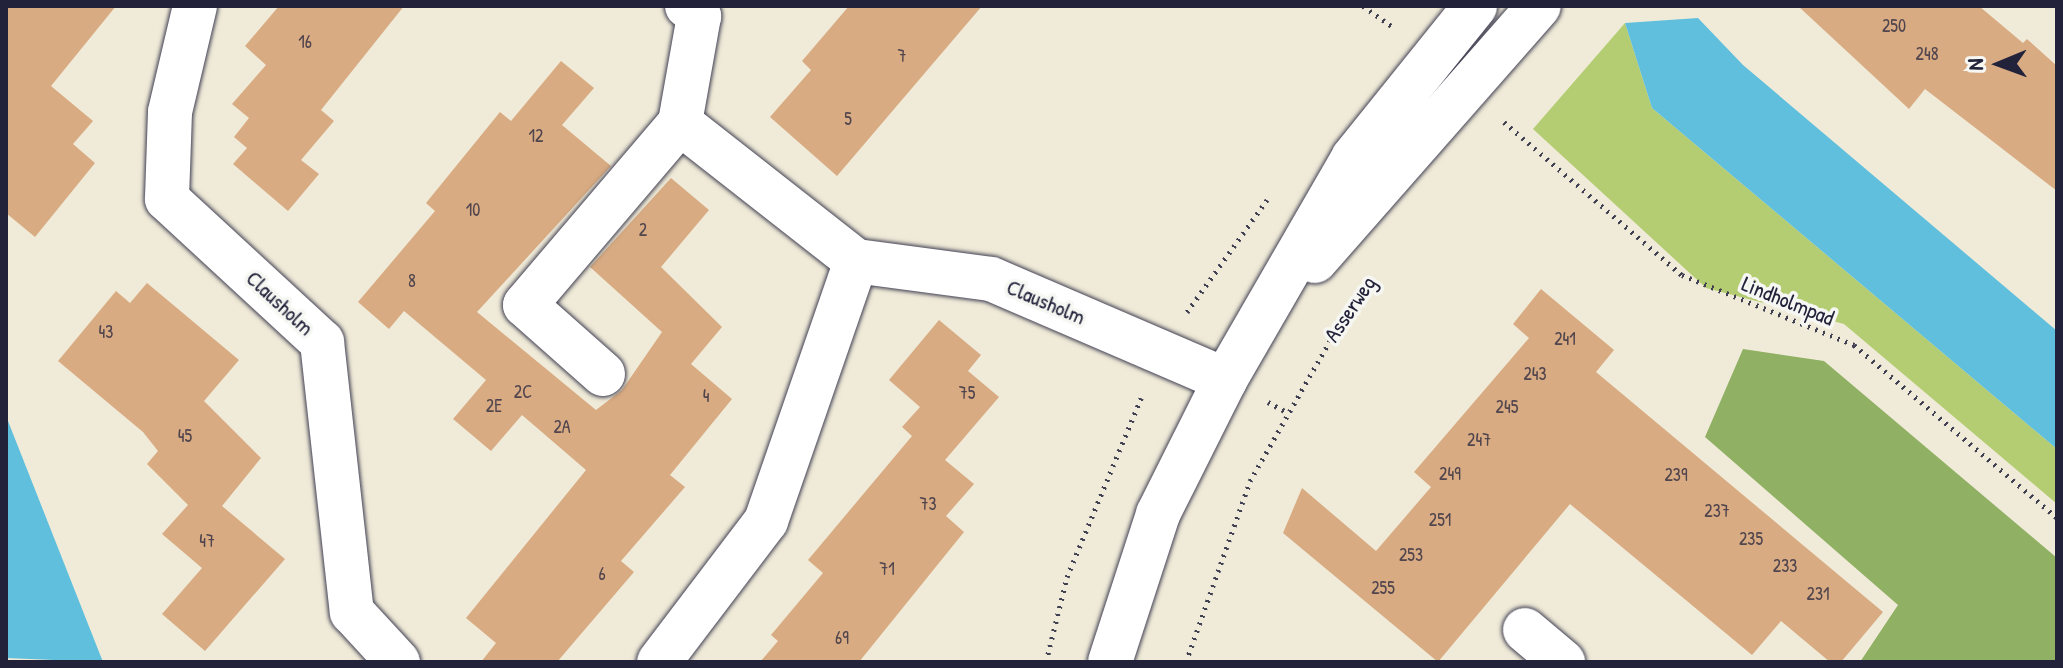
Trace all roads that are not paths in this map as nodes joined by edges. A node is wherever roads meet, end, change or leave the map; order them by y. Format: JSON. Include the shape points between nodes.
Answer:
{"nodes":[{"id":1,"x":195,"y":6,"type":"edge"},
{"id":2,"x":687,"y":6,"type":"edge"},
{"id":3,"x":1475,"y":6,"type":"edge"},
{"id":4,"x":1539,"y":6,"type":"edge"},
{"id":5,"x":680,"y":123,"type":"junction"},
{"id":6,"x":856,"y":261,"type":"junction"},
{"id":7,"x":1259,"y":321,"type":"junction"},
{"id":8,"x":603,"y":374,"type":"dead end"},
{"id":9,"x":1225,"y":380,"type":"junction"},
{"id":10,"x":1525,"y":630,"type":"dead end"},
{"id":11,"x":398,"y":662,"type":"edge"},
{"id":12,"x":659,"y":662,"type":"edge"},
{"id":13,"x":1110,"y":662,"type":"edge"},
{"id":14,"x":1563,"y":662,"type":"edge"}],
"edges":[{"from":1,"to":11,"type":"street","name":"Clausholm","via":[[170,112],[167,199],[322,342],[352,612]]},
{"from":2,"to":5,"type":"street","via":[[699,16]]},
{"from":3,"to":7,"type":"street","via":[[1353,158]]},
{"from":4,"to":7,"type":"street","via":[[1428,140]]},
{"from":5,"to":6,"type":"street"},
{"from":5,"to":8,"type":"street","via":[[525,305]]},
{"from":6,"to":9,"type":"street","name":"Clausholm","via":[[991,279]]},
{"from":6,"to":12,"type":"street","via":[[766,521]]},
{"from":7,"to":9,"type":"street"},
{"from":9,"to":13,"type":"street","via":[[1158,514]]},
{"from":10,"to":14,"type":"street"}]}
